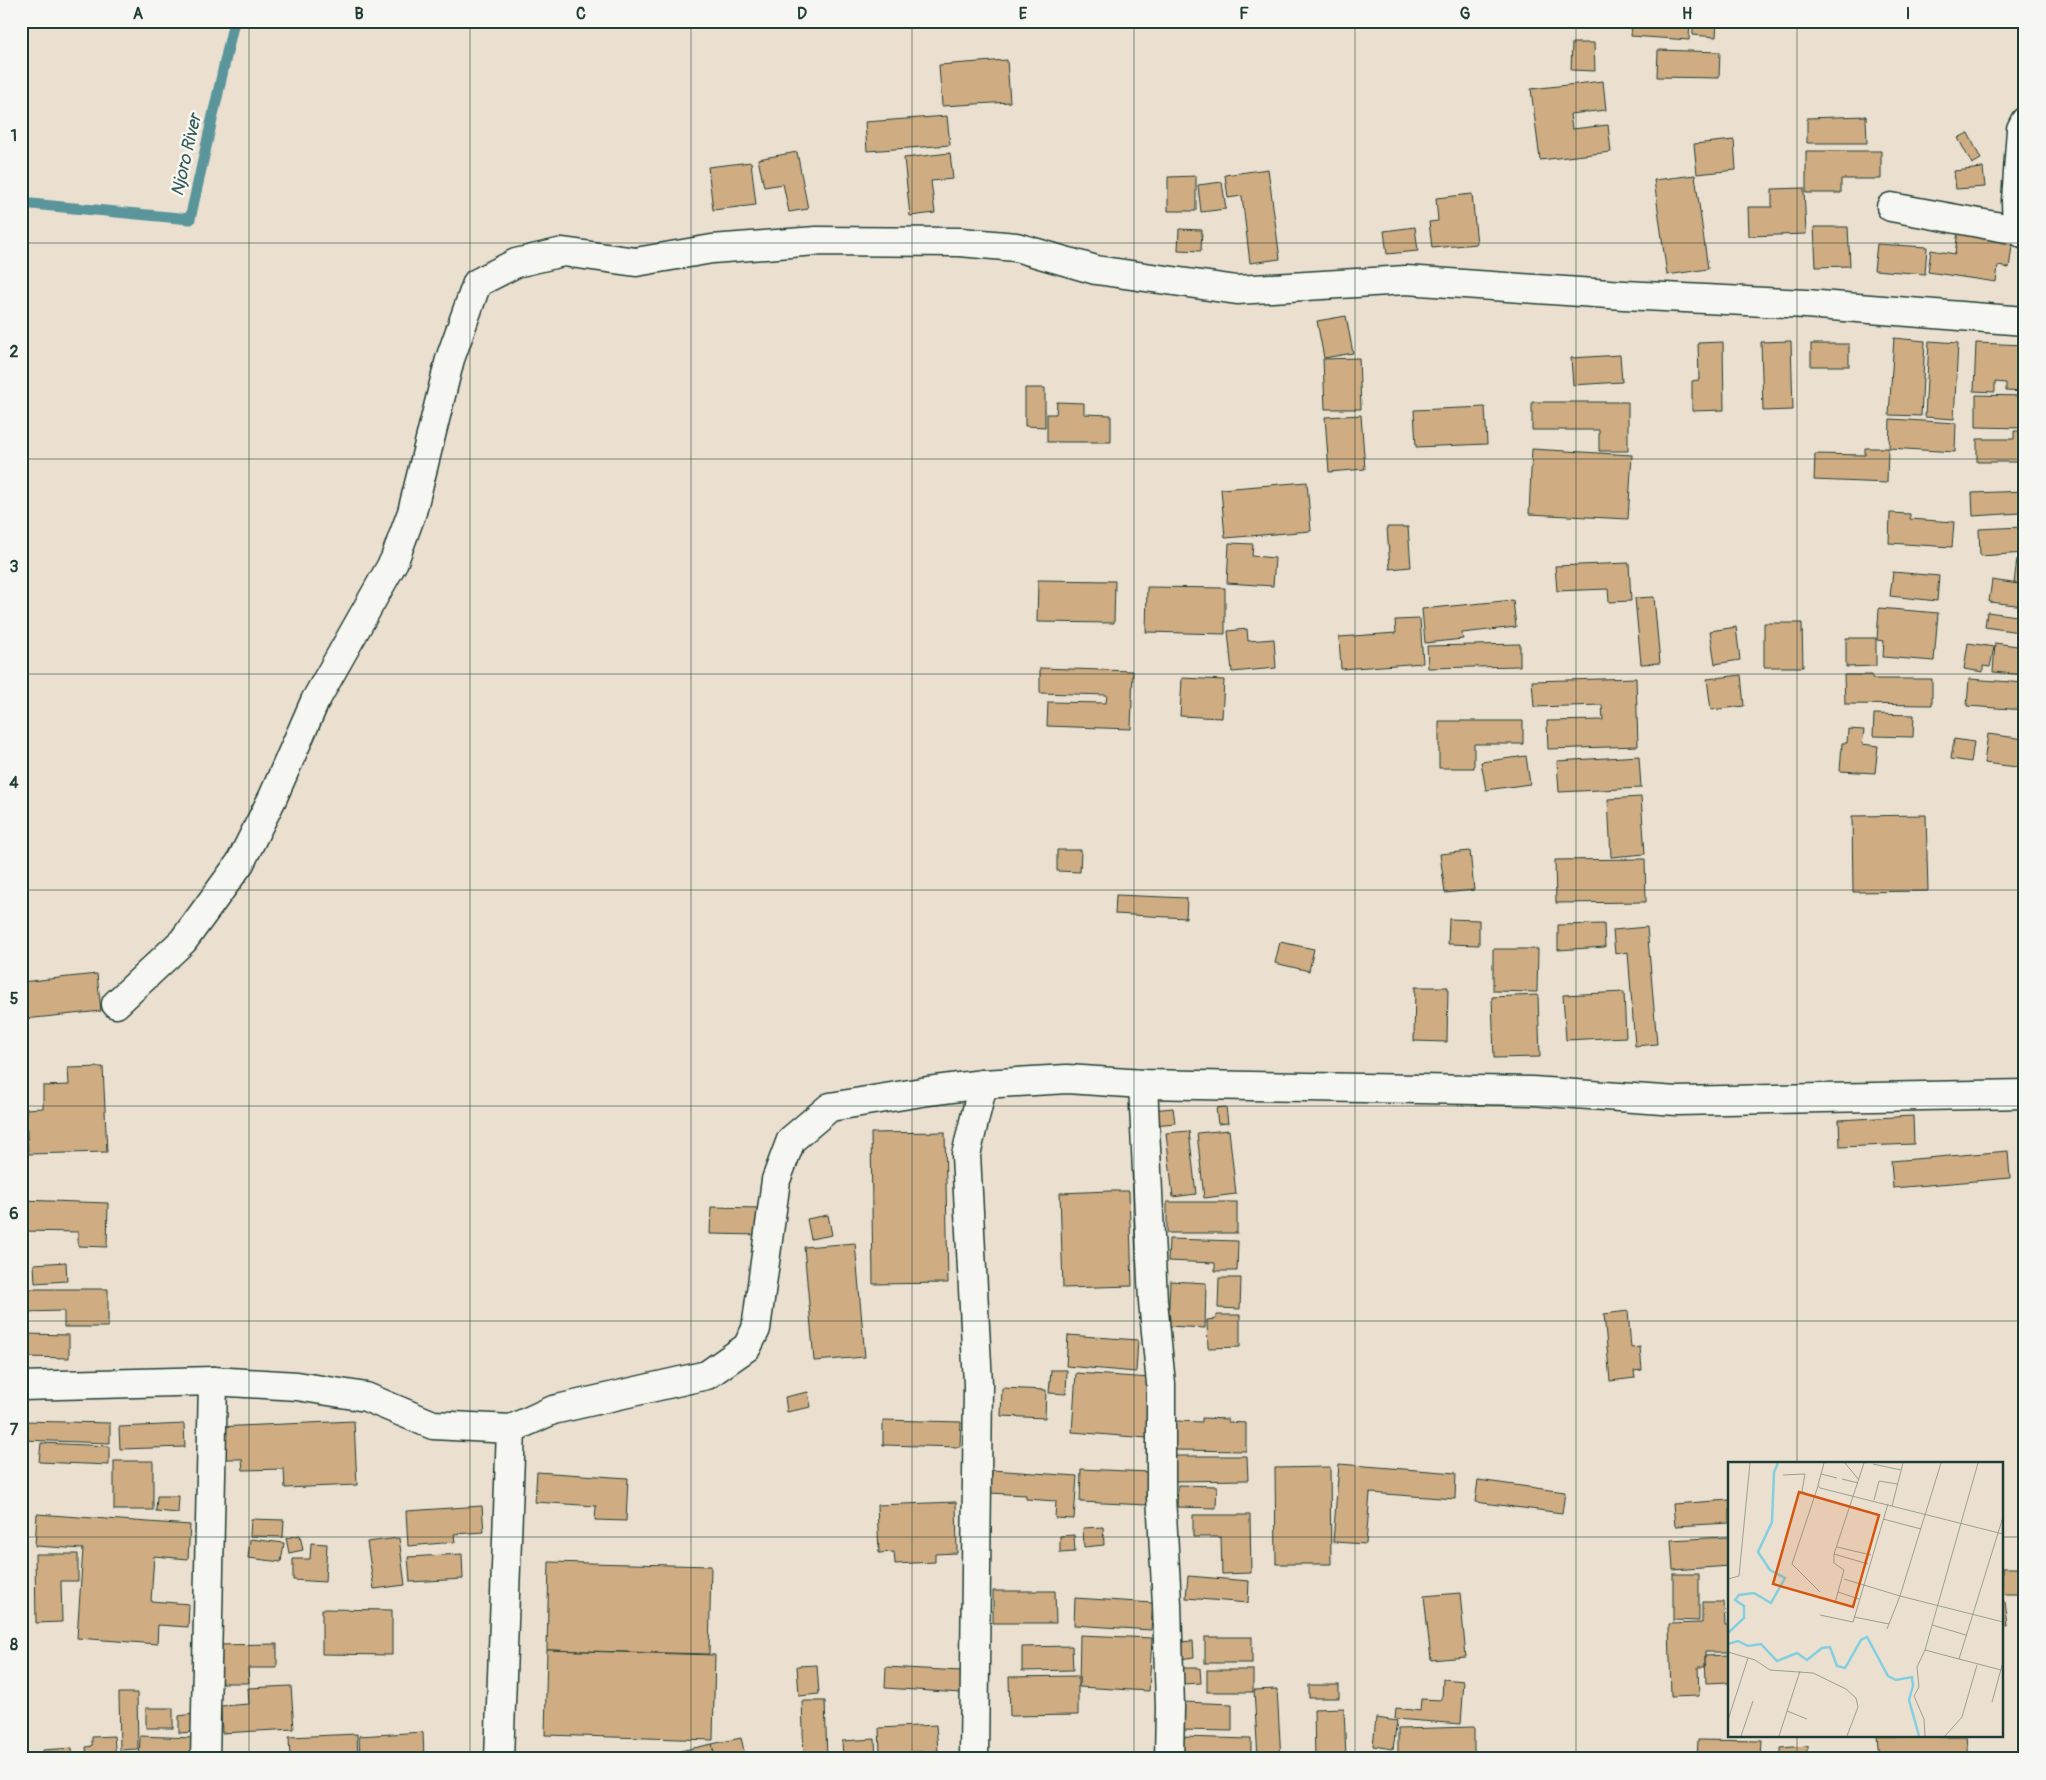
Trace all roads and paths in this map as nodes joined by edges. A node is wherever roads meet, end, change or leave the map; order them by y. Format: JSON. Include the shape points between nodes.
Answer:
{"nodes":[{"id":1,"x":2025,"y":121,"type":"edge"},
{"id":2,"x":1891,"y":208,"type":"dead end"},
{"id":3,"x":2021,"y":233,"type":"edge"},
{"id":4,"x":2025,"y":321,"type":"edge"},
{"id":5,"x":116,"y":1004,"type":"dead end"},
{"id":6,"x":983,"y":1084,"type":"junction"},
{"id":7,"x":1143,"y":1084,"type":"junction"},
{"id":8,"x":2025,"y":1094,"type":"edge"},
{"id":9,"x":213,"y":1381,"type":"junction"},
{"id":10,"x":21,"y":1386,"type":"edge"},
{"id":11,"x":511,"y":1429,"type":"junction"},
{"id":12,"x":205,"y":1759,"type":"edge"},
{"id":13,"x":499,"y":1759,"type":"edge"},
{"id":14,"x":974,"y":1759,"type":"edge"},
{"id":15,"x":1169,"y":1759,"type":"edge"}],
"edges":[{"from":1,"to":3,"type":"street","via":[[2021,129],[2016,201]]},
{"from":2,"to":3,"type":"street"},
{"from":4,"to":5,"type":"street","via":[[1406,280],[1237,290],[1096,270],[1016,247],[960,242],[816,241],[712,249],[636,262],[563,252],[516,263],[477,283],[450,359],[412,512],[394,561],[315,701],[240,863],[183,941]]},
{"from":6,"to":7,"type":"street","via":[[1067,1079]]},
{"from":6,"to":11,"type":"street","via":[[830,1107],[791,1140],[776,1180],[756,1329],[747,1347],[730,1360],[707,1375],[553,1410]]},
{"from":6,"to":14,"type":"street","via":[[966,1155],[978,1384]]},
{"from":7,"to":8,"type":"street","via":[[1532,1091],[1677,1100]]},
{"from":7,"to":15,"type":"street","via":[[1153,1301],[1161,1384]]},
{"from":9,"to":10,"type":"street"},
{"from":9,"to":11,"type":"street","via":[[297,1386],[366,1396],[433,1425]]},
{"from":9,"to":12,"type":"street"},
{"from":11,"to":13,"type":"street"}]}
